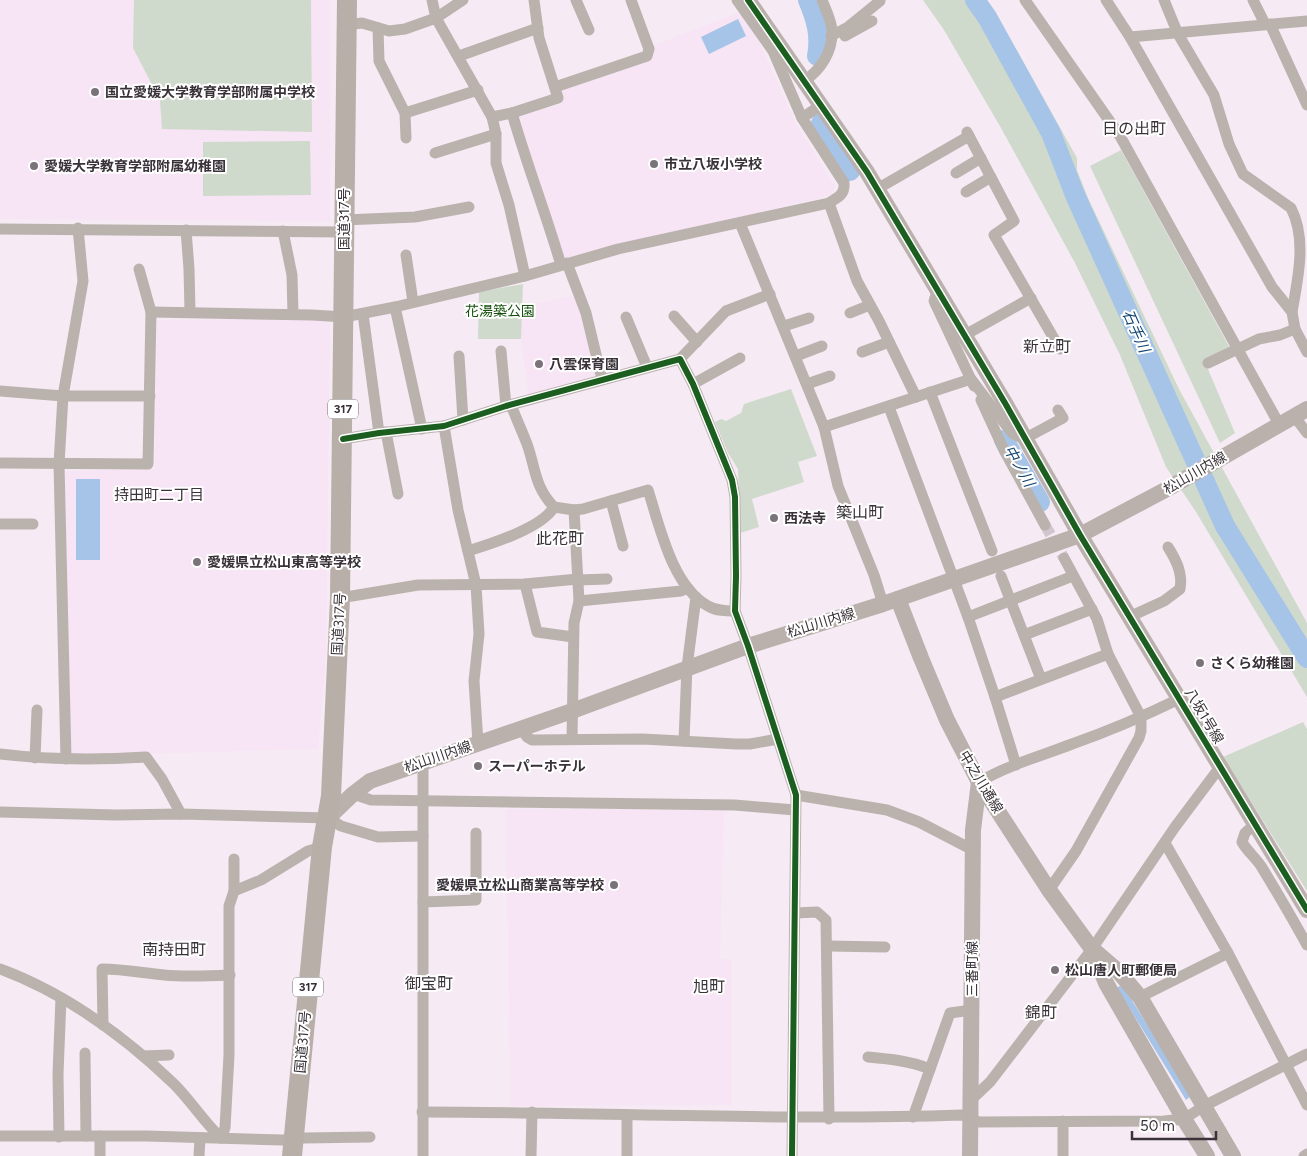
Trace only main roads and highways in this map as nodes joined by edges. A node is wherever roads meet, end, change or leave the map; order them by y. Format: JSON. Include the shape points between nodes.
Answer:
{"nodes":[{"id":1,"x":347,"y":0,"type":"edge"},
{"id":2,"x":293,"y":1147,"type":"edge"}],
"edges":[{"from":1,"to":2,"type":"highway","name":"国道317号","number":"317","via":[[344,226],[354,315],[343,439],[331,796],[322,847]]}]}
